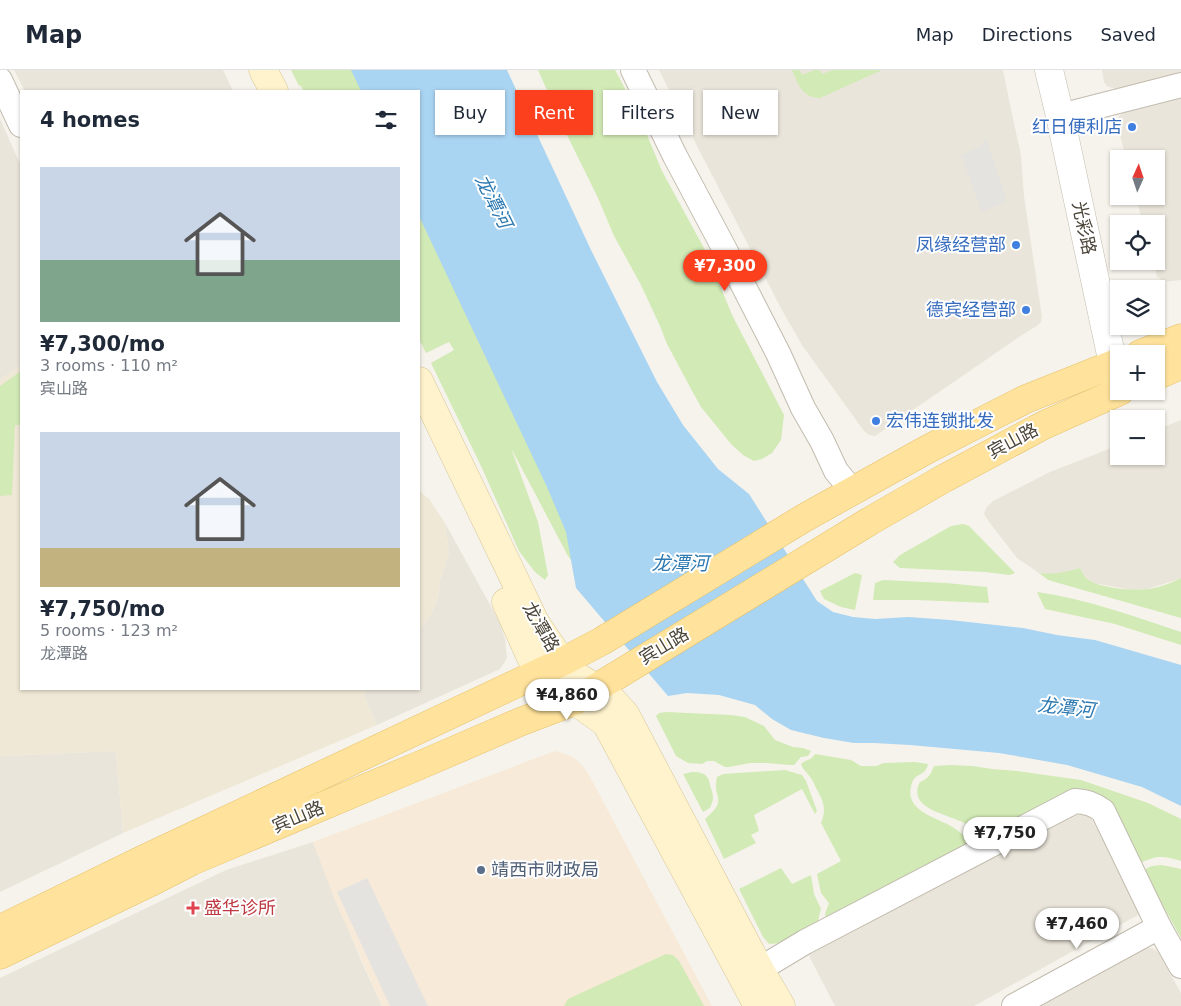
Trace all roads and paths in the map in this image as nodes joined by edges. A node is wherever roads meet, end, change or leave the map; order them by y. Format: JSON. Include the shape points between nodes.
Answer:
{"nodes":[{"id":1,"x":247,"y":70,"type":"edge"},
{"id":2,"x":263,"y":70,"type":"edge"},
{"id":3,"x":633,"y":70,"type":"edge"},
{"id":4,"x":1049,"y":70,"type":"edge"},
{"id":5,"x":0,"y":80,"type":"edge"},
{"id":6,"x":1181,"y":86,"type":"edge"},
{"id":7,"x":257,"y":90,"type":"edge"},
{"id":8,"x":273,"y":90,"type":"edge"},
{"id":9,"x":1060,"y":116,"type":"junction"},
{"id":10,"x":20,"y":123,"type":"edge"},
{"id":11,"x":1181,"y":338,"type":"edge"},
{"id":12,"x":1111,"y":345,"type":"edge"},
{"id":13,"x":1163,"y":345,"type":"edge"},
{"id":14,"x":1181,"y":365,"type":"edge"},
{"id":15,"x":1165,"y":372,"type":"edge"},
{"id":16,"x":1110,"y":373,"type":"edge"},
{"id":17,"x":420,"y":383,"type":"edge"},
{"id":18,"x":1110,"y":396,"type":"edge"},
{"id":19,"x":420,"y":420,"type":"edge"},
{"id":20,"x":852,"y":490,"type":"junction"},
{"id":21,"x":550,"y":667,"type":"junction"},
{"id":22,"x":586,"y":694,"type":"junction"},
{"id":23,"x":1159,"y":928,"type":"junction"},
{"id":24,"x":0,"y":929,"type":"edge"},
{"id":25,"x":0,"y":955,"type":"edge"},
{"id":26,"x":1181,"y":966,"type":"edge"},
{"id":27,"x":761,"y":972,"type":"junction"},
{"id":28,"x":758,"y":1006,"type":"edge"},
{"id":29,"x":781,"y":1006,"type":"edge"},
{"id":30,"x":1014,"y":1006,"type":"edge"}],
"edges":[{"from":1,"to":7,"type":"main road"},
{"from":2,"to":8,"type":"main road"},
{"from":3,"to":20,"type":"street","via":[[836,471]]},
{"from":4,"to":9,"type":"street","name":"光彩路"},
{"from":5,"to":10,"type":"street"},
{"from":6,"to":9,"type":"street"},
{"from":9,"to":12,"type":"street","name":"光彩路"},
{"from":11,"to":13,"type":"main road"},
{"from":14,"to":15,"type":"main road"},
{"from":16,"to":20,"type":"main road","name":"宾山路","via":[[1026,399]]},
{"from":17,"to":21,"type":"main road","name":"龙潭路","via":[[536,624]]},
{"from":18,"to":22,"type":"main road","name":"宾山路","via":[[1036,429],[919,493]]},
{"from":19,"to":21,"type":"main road","name":"龙潭路"},
{"from":20,"to":21,"type":"main road","name":"宾山路","via":[[602,641]]},
{"from":21,"to":22,"type":"main road","name":"龙潭路","via":[[556,691]]},
{"from":21,"to":24,"type":"main road","name":"宾山路"},
{"from":22,"to":25,"type":"main road","name":"宾山路","via":[[192,861]]},
{"from":22,"to":27,"type":"main road","name":"龙潭路","via":[[612,700],[625,714]]},
{"from":22,"to":28,"type":"main road","name":"龙潭路","via":[[606,722]]},
{"from":23,"to":26,"type":"street"},
{"from":23,"to":27,"type":"street","via":[[1104,811],[1095,805],[1075,801],[805,942]]},
{"from":23,"to":30,"type":"street"},
{"from":27,"to":29,"type":"main road","name":"龙潭路"}]}
